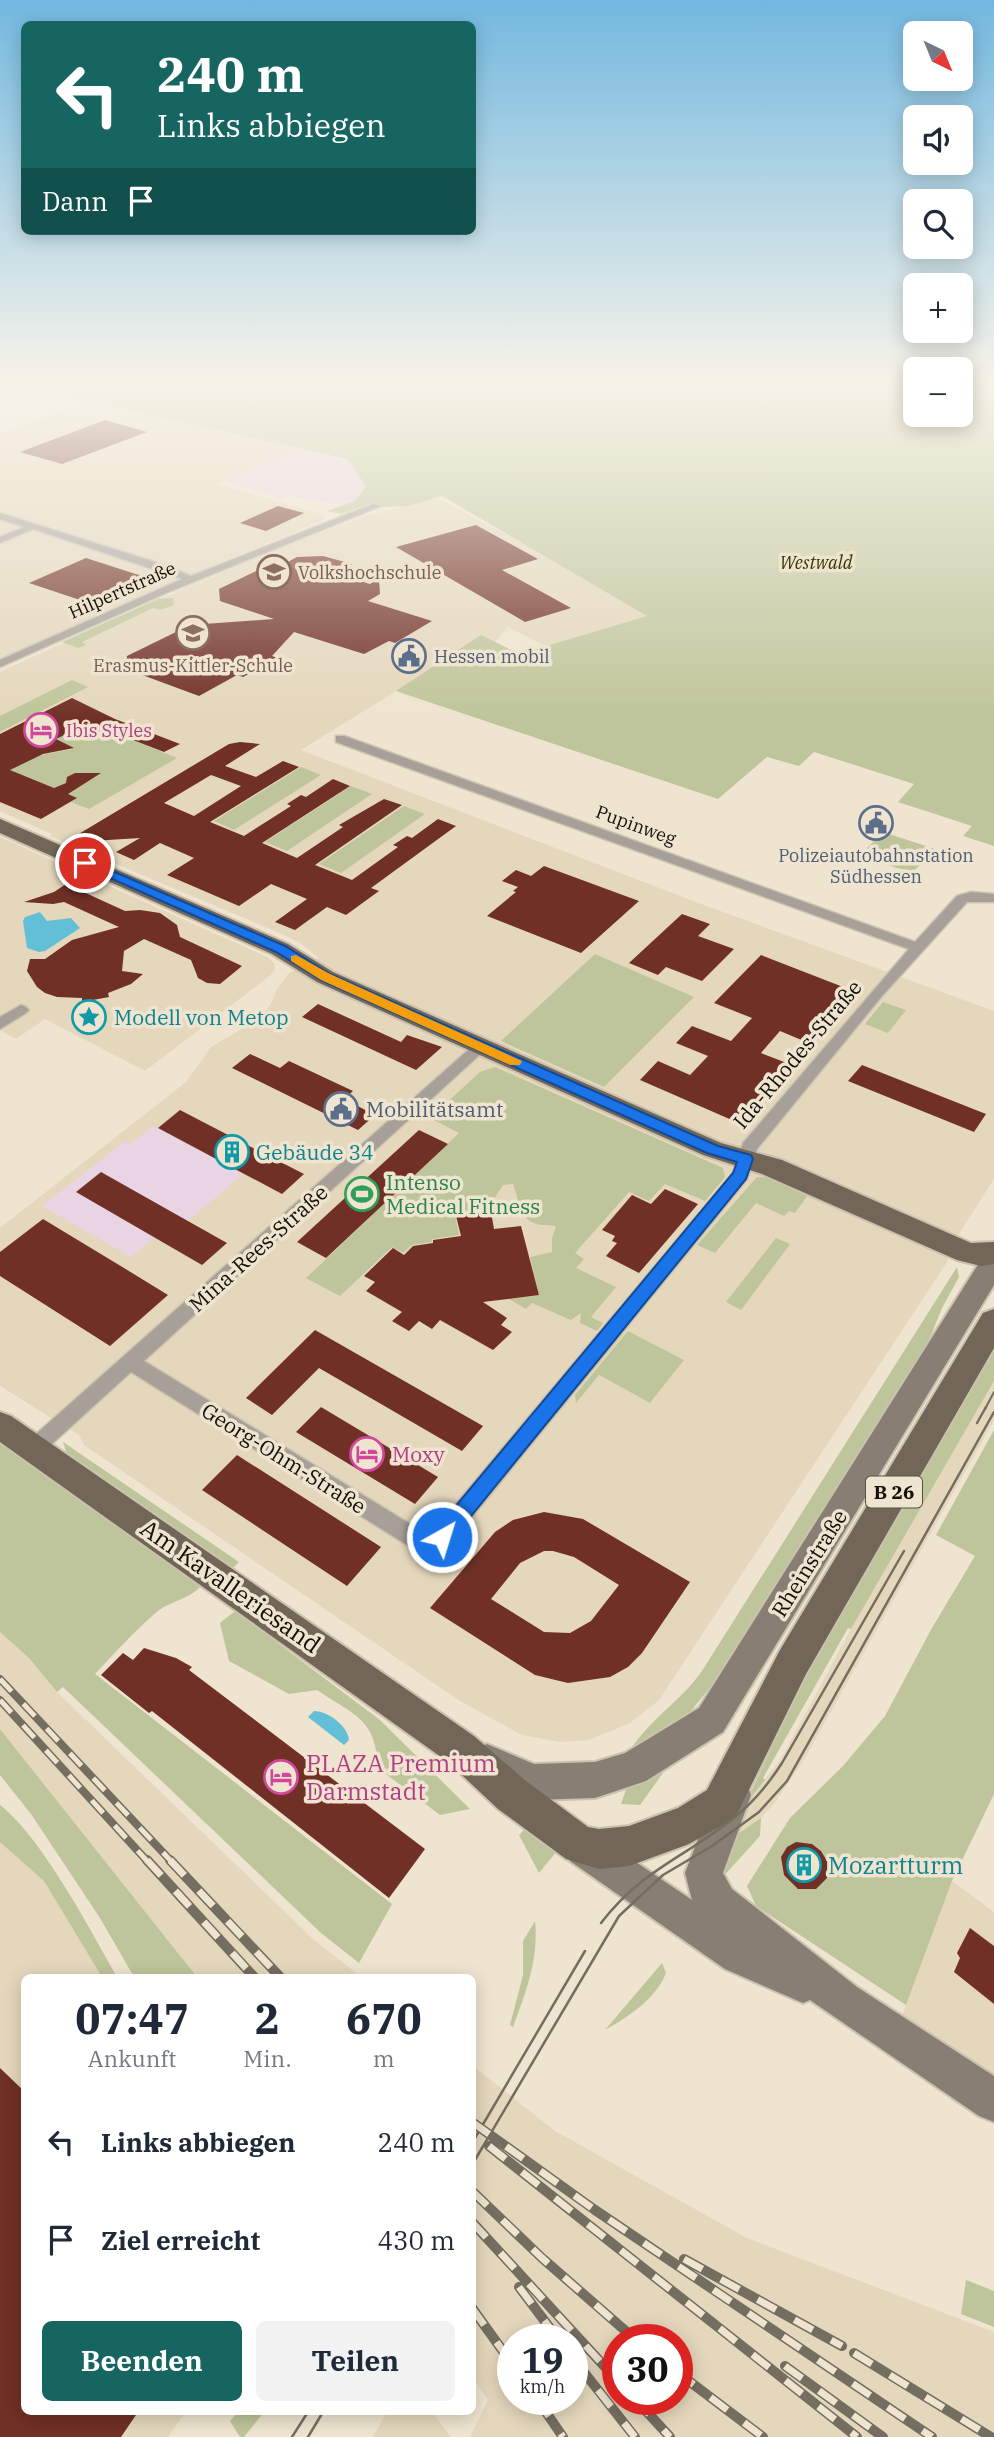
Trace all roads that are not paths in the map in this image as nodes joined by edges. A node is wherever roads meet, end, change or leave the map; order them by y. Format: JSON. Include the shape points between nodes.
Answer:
{"nodes":[{"id":1,"x":376,"y":506,"type":"dead end"},
{"id":2,"x":0,"y":516,"type":"edge"},
{"id":3,"x":33,"y":526,"type":"junction"},
{"id":4,"x":0,"y":540,"type":"edge"},
{"id":5,"x":190,"y":579,"type":"junction"},
{"id":6,"x":0,"y":664,"type":"edge"},
{"id":7,"x":340,"y":739,"type":"dead end"},
{"id":8,"x":0,"y":825,"type":"edge"},
{"id":9,"x":994,"y":898,"type":"edge"},
{"id":10,"x":919,"y":948,"type":"junction"},
{"id":11,"x":21,"y":1010,"type":"dead end"},
{"id":12,"x":0,"y":1024,"type":"edge"},
{"id":13,"x":481,"y":1046,"type":"junction"},
{"id":14,"x":745,"y":1159,"type":"junction"},
{"id":15,"x":985,"y":1256,"type":"edge"},
{"id":16,"x":994,"y":1321,"type":"edge"},
{"id":17,"x":130,"y":1362,"type":"junction"},
{"id":18,"x":0,"y":1425,"type":"edge"},
{"id":19,"x":34,"y":1448,"type":"junction"},
{"id":20,"x":442,"y":1537,"type":"joint"},
{"id":21,"x":711,"y":1720,"type":"joint"},
{"id":22,"x":461,"y":1749,"type":"junction"},
{"id":23,"x":748,"y":1750,"type":"junction"},
{"id":24,"x":580,"y":1845,"type":"junction"},
{"id":25,"x":843,"y":2001,"type":"junction"},
{"id":26,"x":994,"y":2101,"type":"edge"}],
"edges":[{"from":1,"to":5,"type":"street","name":"Hilpertstraße"},
{"from":2,"to":3,"type":"street"},
{"from":3,"to":4,"type":"street"},
{"from":3,"to":5,"type":"street"},
{"from":5,"to":6,"type":"street","name":"Hilpertstraße"},
{"from":7,"to":10,"type":"street","name":"Pupinweg"},
{"from":8,"to":13,"type":"main road","via":[[280,949],[325,977]]},
{"from":9,"to":10,"type":"street","via":[[962,899]]},
{"from":10,"to":14,"type":"street","name":"Ida-Rhodes-Straße","via":[[749,1147]]},
{"from":11,"to":12,"type":"street"},
{"from":13,"to":14,"type":"main road","via":[[712,1149]]},
{"from":13,"to":17,"type":"street","name":"Mina-Rees-Straße"},
{"from":14,"to":15,"type":"main road"},
{"from":14,"to":20,"type":"street","name":"Ida-Rhodes-Straße","via":[[741,1175]]},
{"from":15,"to":21,"type":"main road","name":"Rheinstraße","number":"B 26"},
{"from":16,"to":23,"type":"main road","name":"Rheinstraße","number":"B 26","via":[[793,1662]]},
{"from":17,"to":19,"type":"street","name":"Mina-Rees-Straße"},
{"from":17,"to":20,"type":"street","name":"Georg-Ohm-Straße","via":[[415,1538],[432,1542]]},
{"from":18,"to":19,"type":"main road","name":"Am Kavalleriesand"},
{"from":19,"to":22,"type":"main road","name":"Am Kavalleriesand"},
{"from":21,"to":22,"type":"street","name":"Am Kavalleriesand","via":[[633,1768],[595,1780],[534,1782]]},
{"from":22,"to":24,"type":"main road","name":"Am Kavalleriesand","via":[[520,1802]]},
{"from":23,"to":24,"type":"main road","name":"Rheinstraße","number":"B 26","via":[[721,1804],[689,1824],[629,1846],[599,1849]]},
{"from":23,"to":25,"type":"main road","name":"Rheinstraße","via":[[703,1881],[718,1903]]},
{"from":24,"to":25,"type":"street","name":"Am Kavalleriesand","via":[[739,1955]]},
{"from":25,"to":26,"type":"street","name":"Am Kavalleriesand"}]}
